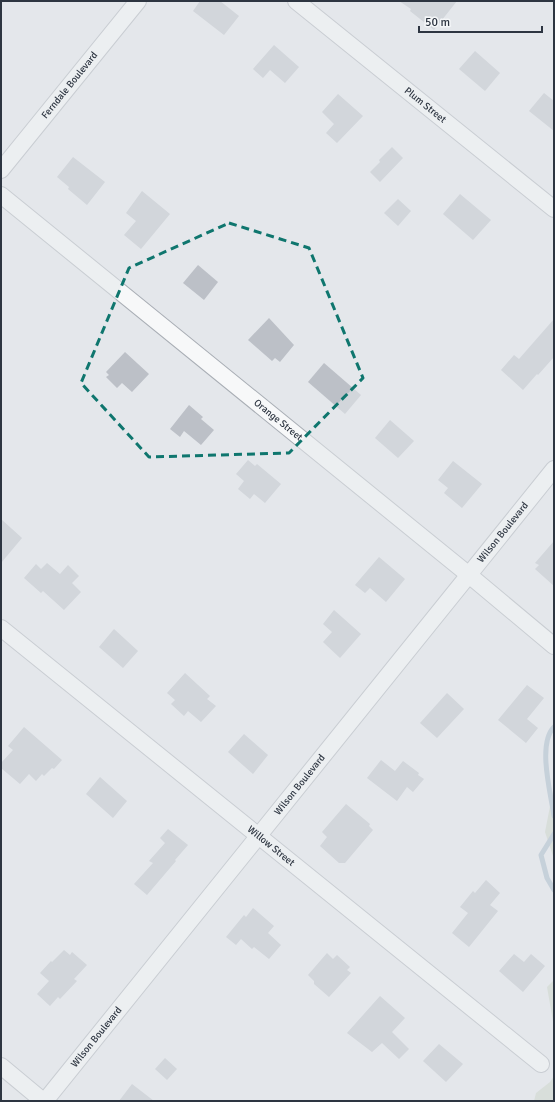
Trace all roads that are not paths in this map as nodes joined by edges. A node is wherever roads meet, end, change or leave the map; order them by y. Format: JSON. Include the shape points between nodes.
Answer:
{"nodes":[{"id":1,"x":138,"y":1,"type":"edge"},
{"id":2,"x":296,"y":1,"type":"edge"},
{"id":3,"x":1,"y":170,"type":"edge"},
{"id":4,"x":1,"y":196,"type":"edge"},
{"id":5,"x":554,"y":209,"type":"edge"},
{"id":6,"x":554,"y":468,"type":"edge"},
{"id":7,"x":469,"y":574,"type":"junction"},
{"id":8,"x":1,"y":628,"type":"edge"},
{"id":9,"x":554,"y":646,"type":"edge"},
{"id":10,"x":258,"y":836,"type":"junction"},
{"id":11,"x":541,"y":1064,"type":"dead end"},
{"id":12,"x":1,"y":1066,"type":"edge"},
{"id":13,"x":44,"y":1101,"type":"edge"}],
"edges":[{"from":1,"to":3,"type":"street","name":"Ferndale Boulevard"},
{"from":2,"to":5,"type":"street","name":"Plum Street"},
{"from":4,"to":7,"type":"street","name":"Orange Street"},
{"from":6,"to":7,"type":"street","name":"Wilson Boulevard"},
{"from":7,"to":9,"type":"street","name":"Orange Street"},
{"from":7,"to":10,"type":"street","name":"Wilson Boulevard"},
{"from":8,"to":10,"type":"street","name":"Willow Street"},
{"from":10,"to":11,"type":"street","name":"Willow Street"},
{"from":10,"to":13,"type":"street","name":"Wilson Boulevard"},
{"from":12,"to":13,"type":"street"}]}
